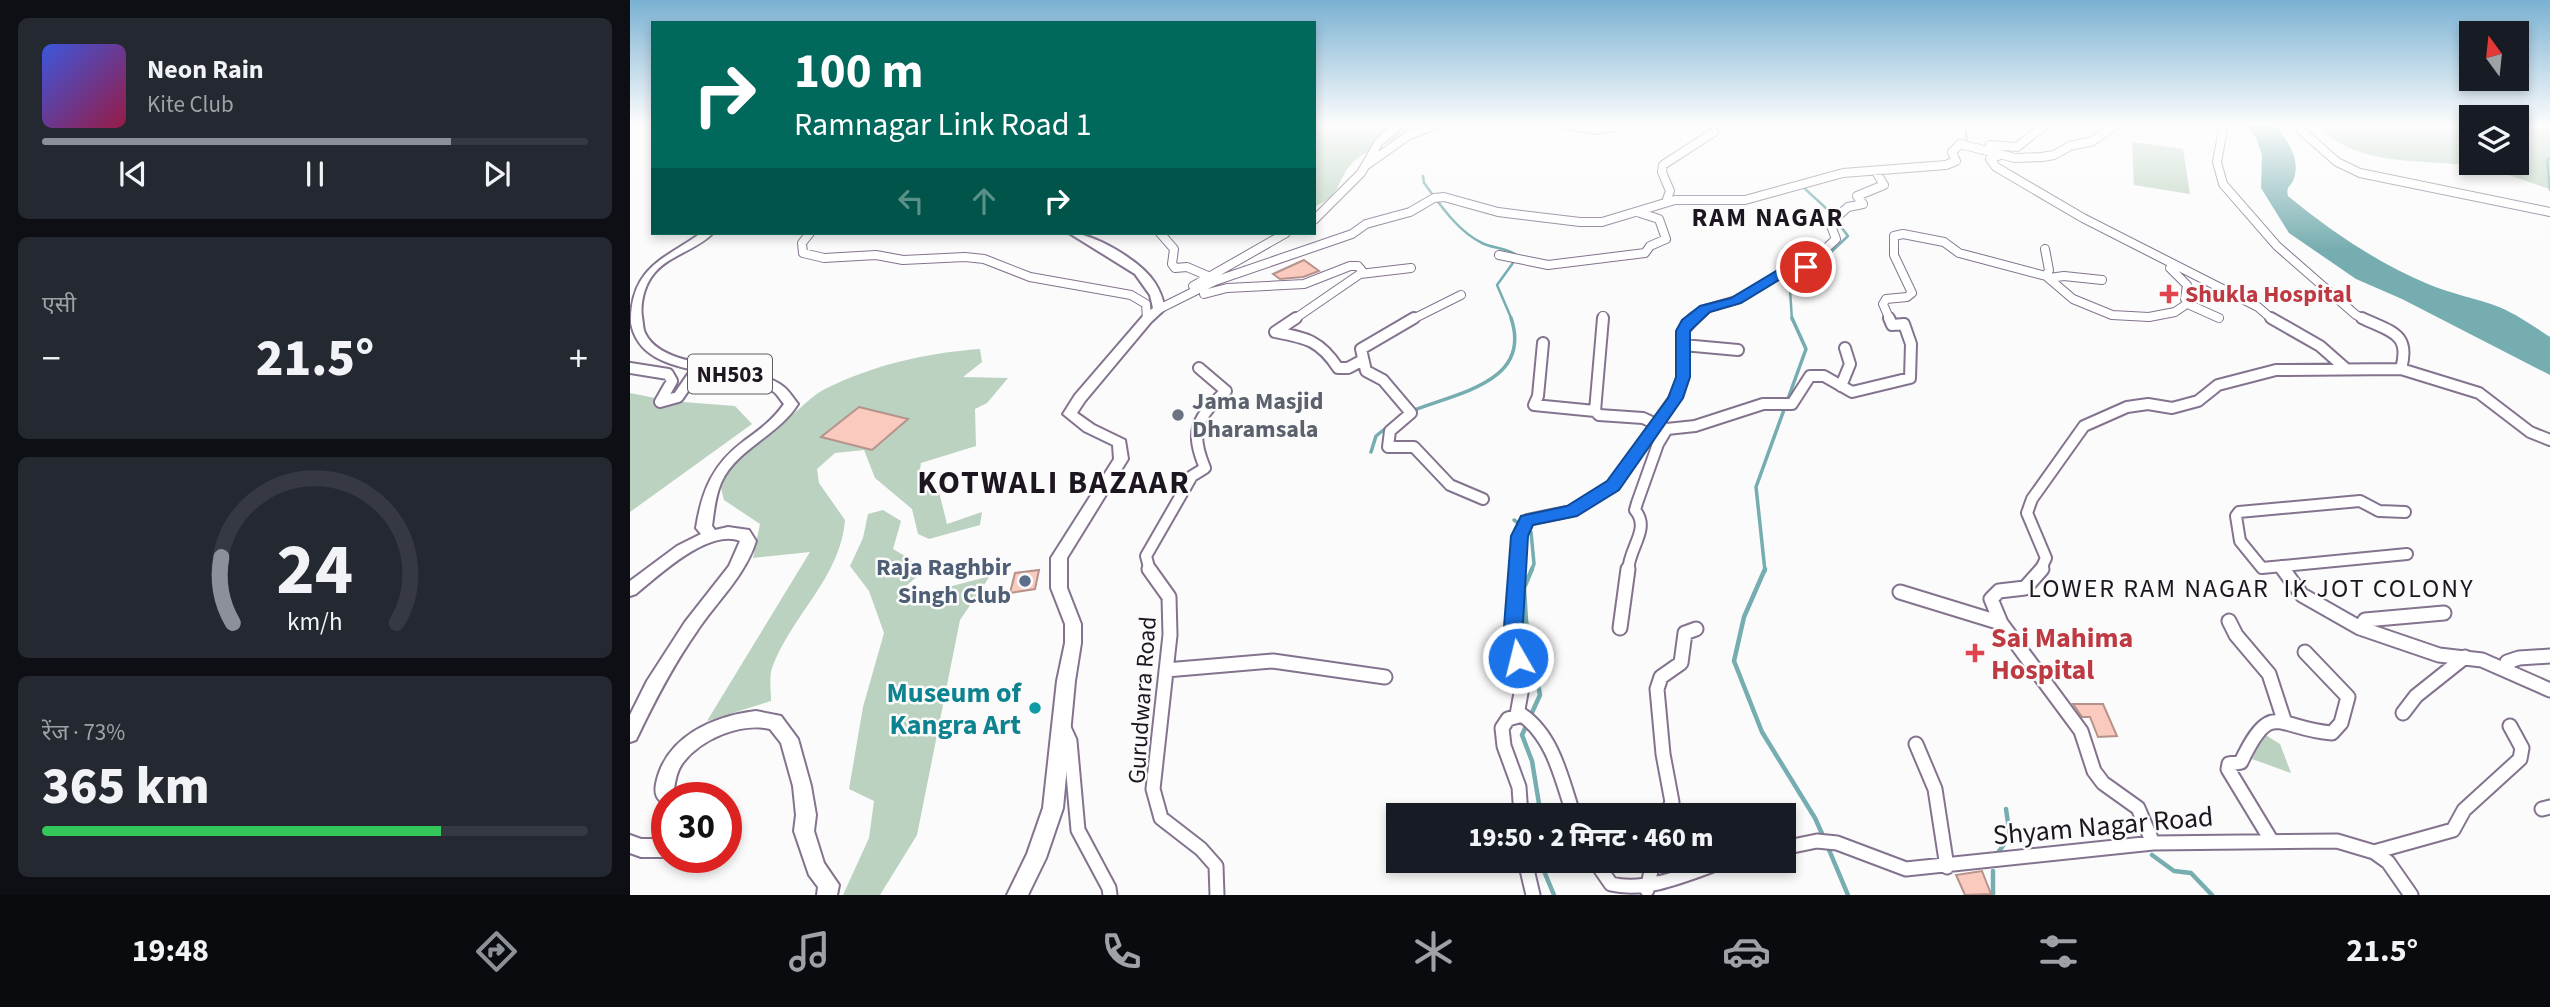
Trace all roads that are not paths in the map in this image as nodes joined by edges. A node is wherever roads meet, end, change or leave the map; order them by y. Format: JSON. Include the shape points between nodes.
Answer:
{"nodes":[{"id":1,"x":1366,"y":166,"type":"edge"},
{"id":2,"x":1663,"y":166,"type":"edge"},
{"id":3,"x":1942,"y":166,"type":"edge"},
{"id":4,"x":1995,"y":166,"type":"edge"},
{"id":5,"x":2217,"y":166,"type":"edge"},
{"id":6,"x":2345,"y":166,"type":"edge"},
{"id":7,"x":1876,"y":172,"type":"junction"},
{"id":8,"x":1666,"y":202,"type":"junction"},
{"id":9,"x":2550,"y":212,"type":"edge"},
{"id":10,"x":1637,"y":213,"type":"junction"},
{"id":11,"x":1316,"y":218,"type":"edge"},
{"id":12,"x":704,"y":235,"type":"edge"},
{"id":13,"x":808,"y":235,"type":"edge"},
{"id":14,"x":1077,"y":235,"type":"edge"},
{"id":15,"x":1162,"y":235,"type":"edge"},
{"id":16,"x":1283,"y":235,"type":"edge"},
{"id":17,"x":2045,"y":249,"type":"dead end"},
{"id":18,"x":1499,"y":255,"type":"dead end"},
{"id":19,"x":2155,"y":255,"type":"junction"},
{"id":20,"x":1411,"y":268,"type":"dead end"},
{"id":21,"x":1364,"y":273,"type":"junction"},
{"id":22,"x":1209,"y":276,"type":"junction"},
{"id":23,"x":2048,"y":277,"type":"junction"},
{"id":24,"x":2102,"y":280,"type":"dead end"},
{"id":25,"x":1189,"y":295,"type":"junction"},
{"id":26,"x":1461,"y":295,"type":"dead end"},
{"id":27,"x":2188,"y":303,"type":"junction"},
{"id":28,"x":1159,"y":309,"type":"junction"},
{"id":29,"x":1603,"y":316,"type":"dead end"},
{"id":30,"x":2218,"y":318,"type":"dead end"},
{"id":31,"x":1147,"y":319,"type":"junction"},
{"id":32,"x":1543,"y":343,"type":"dead end"},
{"id":33,"x":1683,"y":345,"type":"junction"},
{"id":34,"x":1845,"y":348,"type":"dead end"},
{"id":35,"x":1738,"y":350,"type":"dead end"},
{"id":36,"x":1363,"y":360,"type":"junction"},
{"id":37,"x":630,"y":368,"type":"edge"},
{"id":38,"x":698,"y":368,"type":"junction"},
{"id":39,"x":1199,"y":368,"type":"dead end"},
{"id":40,"x":2345,"y":368,"type":"junction"},
{"id":41,"x":2401,"y":369,"type":"junction"},
{"id":42,"x":1841,"y":387,"type":"junction"},
{"id":43,"x":1595,"y":411,"type":"junction"},
{"id":44,"x":1663,"y":427,"type":"junction"},
{"id":45,"x":2550,"y":440,"type":"edge"},
{"id":46,"x":1483,"y":499,"type":"dead end"},
{"id":47,"x":2405,"y":512,"type":"dead end"},
{"id":48,"x":711,"y":535,"type":"junction"},
{"id":49,"x":2407,"y":554,"type":"dead end"},
{"id":50,"x":2281,"y":566,"type":"junction"},
{"id":51,"x":630,"y":590,"type":"edge"},
{"id":52,"x":1900,"y":592,"type":"dead end"},
{"id":53,"x":2444,"y":613,"type":"dead end"},
{"id":54,"x":2230,"y":621,"type":"dead end"},
{"id":55,"x":2001,"y":623,"type":"junction"},
{"id":56,"x":1620,"y":628,"type":"dead end"},
{"id":57,"x":2360,"y":628,"type":"junction"},
{"id":58,"x":1696,"y":629,"type":"dead end"},
{"id":59,"x":2305,"y":652,"type":"dead end"},
{"id":60,"x":2550,"y":656,"type":"edge"},
{"id":61,"x":2465,"y":657,"type":"junction"},
{"id":62,"x":1166,"y":670,"type":"junction"},
{"id":63,"x":2509,"y":671,"type":"junction"},
{"id":64,"x":1385,"y":677,"type":"dead end"},
{"id":65,"x":2550,"y":690,"type":"edge"},
{"id":66,"x":2403,"y":713,"type":"dead end"},
{"id":67,"x":1524,"y":717,"type":"junction"},
{"id":68,"x":2285,"y":723,"type":"junction"},
{"id":69,"x":1063,"y":725,"type":"junction"},
{"id":70,"x":2510,"y":726,"type":"dead end"},
{"id":71,"x":630,"y":734,"type":"edge"},
{"id":72,"x":1916,"y":744,"type":"dead end"},
{"id":73,"x":665,"y":782,"type":"edge"},
{"id":74,"x":1520,"y":803,"type":"edge"},
{"id":75,"x":1569,"y":803,"type":"edge"},
{"id":76,"x":1672,"y":803,"type":"edge"},
{"id":77,"x":2271,"y":840,"type":"junction"},
{"id":78,"x":2152,"y":843,"type":"junction"},
{"id":79,"x":630,"y":844,"type":"edge"},
{"id":80,"x":1796,"y":845,"type":"edge"},
{"id":81,"x":651,"y":848,"type":"edge"},
{"id":82,"x":2374,"y":852,"type":"junction"},
{"id":83,"x":1947,"y":867,"type":"junction"},
{"id":84,"x":1528,"y":873,"type":"edge"},
{"id":85,"x":1604,"y":873,"type":"edge"},
{"id":86,"x":1651,"y":873,"type":"edge"},
{"id":87,"x":1692,"y":873,"type":"edge"},
{"id":88,"x":828,"y":890,"type":"edge"},
{"id":89,"x":1647,"y":890,"type":"junction"},
{"id":90,"x":1017,"y":895,"type":"edge"},
{"id":91,"x":1110,"y":895,"type":"edge"},
{"id":92,"x":1217,"y":895,"type":"edge"},
{"id":93,"x":1533,"y":895,"type":"edge"},
{"id":94,"x":2412,"y":895,"type":"edge"}],
"edges":[{"from":1,"to":11,"type":"street"},
{"from":2,"to":8,"type":"street","via":[[1670,191]]},
{"from":3,"to":7,"type":"street"},
{"from":4,"to":19,"type":"street"},
{"from":5,"to":41,"type":"street","via":[[2224,184],[2277,246],[2356,315],[2390,331],[2404,344]]},
{"from":6,"to":9,"type":"street","via":[[2360,173]]},
{"from":7,"to":8,"type":"street","via":[[1843,173],[1745,200]]},
{"from":7,"to":33,"type":"street","via":[[1884,185],[1857,196],[1863,204],[1848,207],[1830,223],[1836,239],[1806,267],[1785,271],[1736,300],[1705,309],[1687,323]]},
{"from":8,"to":10,"type":"street"},
{"from":10,"to":18,"type":"street","via":[[1655,214],[1663,221],[1667,239],[1650,246],[1646,253],[1548,265]]},
{"from":10,"to":25,"type":"street","via":[[1580,222],[1498,212],[1439,197]]},
{"from":12,"to":38,"type":"main road","number":"NH503","via":[[648,272],[634,314],[639,337],[649,347]]},
{"from":13,"to":31,"type":"street","via":[[802,243],[803,253],[814,257],[984,259],[1030,277],[1131,295],[1146,304]]},
{"from":14,"to":28,"type":"main road","via":[[1140,272],[1158,294]]},
{"from":15,"to":22,"type":"street","via":[[1174,249],[1175,268],[1187,267]]},
{"from":16,"to":22,"type":"street"},
{"from":17,"to":23,"type":"street"},
{"from":19,"to":27,"type":"street","via":[[2187,285]]},
{"from":19,"to":40,"type":"street","via":[[2258,307],[2320,346]]},
{"from":20,"to":21,"type":"street"},
{"from":21,"to":25,"type":"street","via":[[1358,266],[1350,266],[1301,285],[1238,285]]},
{"from":21,"to":36,"type":"street","via":[[1275,332],[1317,341],[1338,368]]},
{"from":22,"to":28,"type":"street"},
{"from":23,"to":24,"type":"street"},
{"from":23,"to":27,"type":"street","via":[[2073,299],[2112,315],[2149,317],[2175,312]]},
{"from":23,"to":42,"type":"street","via":[[1959,253],[1944,242],[1894,236],[1894,255],[1912,293],[1883,303],[1892,325],[1904,324],[1911,344],[1910,378],[1852,392]]},
{"from":25,"to":28,"type":"street"},
{"from":26,"to":36,"type":"street","via":[[1361,349]]},
{"from":27,"to":30,"type":"street"},
{"from":28,"to":31,"type":"main road"},
{"from":29,"to":43,"type":"street"},
{"from":31,"to":69,"type":"main road","via":[[1070,414],[1119,443],[1121,459],[1059,558],[1059,588],[1073,624]]},
{"from":32,"to":43,"type":"street","via":[[1534,405]]},
{"from":33,"to":35,"type":"street"},
{"from":33,"to":44,"type":"street","via":[[1683,377]]},
{"from":34,"to":42,"type":"street","via":[[1850,364]]},
{"from":36,"to":46,"type":"street","via":[[1366,371],[1383,380],[1411,414],[1390,428],[1388,447],[1415,447],[1450,485]]},
{"from":37,"to":38,"type":"street","via":[[668,374],[672,380],[660,402],[678,397]]},
{"from":38,"to":48,"type":"main road","number":"NH503","via":[[775,386],[787,393],[791,404],[783,418],[725,463],[706,506],[704,528]]},
{"from":39,"to":62,"type":"street","name":"Gurudwara Road","via":[[1226,391],[1205,412],[1194,434],[1205,468],[1192,476],[1146,556],[1150,571],[1170,597]]},
{"from":40,"to":41,"type":"street"},
{"from":40,"to":55,"type":"street","via":[[2276,370],[2218,385],[2198,401],[2172,408],[2127,407],[2084,426],[2032,499],[2027,513],[2046,558],[2025,588],[1999,591],[1991,598]]},
{"from":41,"to":45,"type":"street","via":[[2479,393],[2530,432]]},
{"from":42,"to":44,"type":"street","via":[[1825,376],[1810,376],[1792,404],[1763,404],[1695,426]]},
{"from":43,"to":44,"type":"street","via":[[1643,418]]},
{"from":44,"to":56,"type":"street","via":[[1637,500],[1635,510],[1643,526],[1629,556]]},
{"from":44,"to":67,"type":"street","via":[[1613,485],[1571,511],[1527,520],[1519,536],[1513,640],[1524,676]]},
{"from":47,"to":50,"type":"street","via":[[2379,511],[2360,502],[2239,512],[2240,541],[2252,560],[2262,568]]},
{"from":48,"to":51,"type":"main road"},
{"from":48,"to":71,"type":"main road","via":[[744,534],[748,541],[745,553],[656,677]]},
{"from":49,"to":50,"type":"street"},
{"from":50,"to":57,"type":"street","via":[[2302,595]]},
{"from":52,"to":55,"type":"street"},
{"from":53,"to":57,"type":"street","via":[[2365,620]]},
{"from":54,"to":68,"type":"street","via":[[2231,630],[2269,673]]},
{"from":55,"to":78,"type":"street","via":[[2081,731],[2094,771],[2138,808]]},
{"from":57,"to":61,"type":"street","via":[[2426,652]]},
{"from":58,"to":76,"type":"street","via":[[1685,633],[1681,663],[1661,677],[1657,689]]},
{"from":59,"to":68,"type":"street","via":[[2348,697],[2341,723],[2332,733],[2320,733]]},
{"from":60,"to":63,"type":"street","via":[[2507,662]]},
{"from":61,"to":63,"type":"street"},
{"from":61,"to":66,"type":"street","via":[[2416,696]]},
{"from":62,"to":64,"type":"street","via":[[1273,661]]},
{"from":62,"to":92,"type":"street","name":"Gurudwara Road","via":[[1153,789],[1161,818],[1216,866]]},
{"from":63,"to":65,"type":"street"},
{"from":67,"to":74,"type":"street","via":[[1508,719],[1502,728]]},
{"from":67,"to":75,"type":"street","via":[[1546,736]]},
{"from":68,"to":77,"type":"street","via":[[2272,722],[2260,728],[2241,762],[2229,764],[2228,769]]},
{"from":69,"to":90,"type":"main road","via":[[1053,808]]},
{"from":69,"to":91,"type":"street","via":[[1070,741],[1078,830]]},
{"from":70,"to":82,"type":"street","via":[[2522,748],[2520,759],[2464,810],[2453,830]]},
{"from":72,"to":83,"type":"street","via":[[1932,771],[1941,803]]},
{"from":73,"to":88,"type":"main road","via":[[672,763],[703,737],[755,719],[775,722],[789,739],[802,786],[804,831]]},
{"from":77,"to":78,"type":"street","name":"Shyam Nagar Road"},
{"from":77,"to":82,"type":"street","name":"Shyam Nagar Road","via":[[2337,841]]},
{"from":78,"to":83,"type":"street","name":"Shyam Nagar Road"},
{"from":79,"to":81,"type":"main road"},
{"from":80,"to":83,"type":"street","name":"Shyam Nagar Road","via":[[1837,843],[1906,869]]},
{"from":82,"to":94,"type":"street","name":"Shyam Nagar Road","via":[[2388,862]]},
{"from":84,"to":93,"type":"street"},
{"from":85,"to":89,"type":"street","via":[[1612,885],[1631,893]]},
{"from":86,"to":89,"type":"street"},
{"from":87,"to":89,"type":"street"}]}
